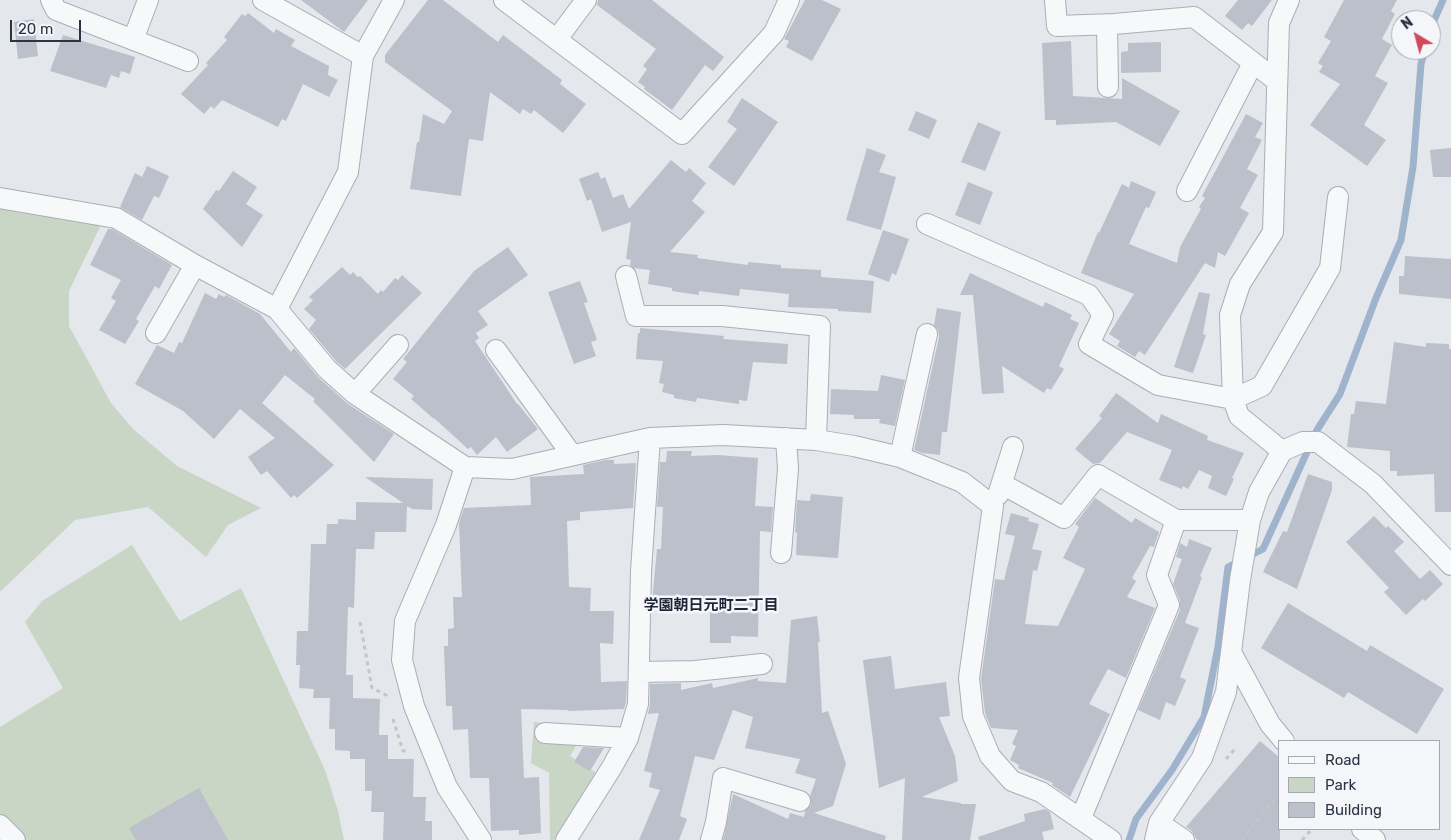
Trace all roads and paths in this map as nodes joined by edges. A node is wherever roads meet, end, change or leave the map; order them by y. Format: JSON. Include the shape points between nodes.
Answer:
{"nodes":[{"id":1,"x":51,"y":0,"type":"edge"},
{"id":2,"x":148,"y":0,"type":"edge"},
{"id":3,"x":263,"y":0,"type":"edge"},
{"id":4,"x":394,"y":0,"type":"edge"},
{"id":5,"x":504,"y":0,"type":"edge"},
{"id":6,"x":586,"y":0,"type":"edge"},
{"id":7,"x":789,"y":0,"type":"edge"},
{"id":8,"x":1055,"y":0,"type":"edge"},
{"id":9,"x":1289,"y":0,"type":"edge"},
{"id":10,"x":1107,"y":24,"type":"junction"},
{"id":11,"x":557,"y":39,"type":"junction"},
{"id":12,"x":133,"y":40,"type":"junction"},
{"id":13,"x":363,"y":56,"type":"junction"},
{"id":14,"x":188,"y":61,"type":"dead end"},
{"id":15,"x":1253,"y":63,"type":"junction"},
{"id":16,"x":1277,"y":81,"type":"junction"},
{"id":17,"x":1108,"y":88,"type":"dead end"},
{"id":18,"x":1187,"y":191,"type":"dead end"},
{"id":19,"x":1338,"y":197,"type":"dead end"},
{"id":20,"x":0,"y":198,"type":"edge"},
{"id":21,"x":927,"y":224,"type":"dead end"},
{"id":22,"x":195,"y":265,"type":"junction"},
{"id":23,"x":626,"y":276,"type":"dead end"},
{"id":24,"x":277,"y":309,"type":"junction"},
{"id":25,"x":156,"y":333,"type":"dead end"},
{"id":26,"x":927,"y":334,"type":"dead end"},
{"id":27,"x":398,"y":345,"type":"dead end"},
{"id":28,"x":496,"y":350,"type":"dead end"},
{"id":29,"x":355,"y":394,"type":"junction"},
{"id":30,"x":1233,"y":399,"type":"junction"},
{"id":31,"x":650,"y":438,"type":"junction"},
{"id":32,"x":786,"y":438,"type":"junction"},
{"id":33,"x":816,"y":440,"type":"junction"},
{"id":34,"x":1013,"y":447,"type":"dead end"},
{"id":35,"x":1282,"y":451,"type":"junction"},
{"id":36,"x":572,"y":455,"type":"junction"},
{"id":37,"x":900,"y":457,"type":"junction"},
{"id":38,"x":465,"y":467,"type":"junction"},
{"id":39,"x":1002,"y":484,"type":"junction"},
{"id":40,"x":993,"y":506,"type":"junction"},
{"id":41,"x":1176,"y":520,"type":"junction"},
{"id":42,"x":1250,"y":520,"type":"junction"},
{"id":43,"x":780,"y":553,"type":"dead end"},
{"id":44,"x":1451,"y":564,"type":"edge"},
{"id":45,"x":360,"y":622,"type":"dead end"},
{"id":46,"x":1232,"y":654,"type":"junction"},
{"id":47,"x":762,"y":664,"type":"dead end"},
{"id":48,"x":639,"y":672,"type":"junction"},
{"id":49,"x":389,"y":704,"type":"dead end"},
{"id":50,"x":392,"y":714,"type":"dead end"},
{"id":51,"x":545,"y":733,"type":"dead end"},
{"id":52,"x":628,"y":738,"type":"junction"},
{"id":53,"x":1283,"y":740,"type":"edge"},
{"id":54,"x":430,"y":744,"type":"junction"},
{"id":55,"x":1277,"y":795,"type":"dead end"},
{"id":56,"x":800,"y":801,"type":"dead end"},
{"id":57,"x":1081,"y":818,"type":"junction"},
{"id":58,"x":0,"y":825,"type":"edge"},
{"id":59,"x":1311,"y":830,"type":"edge"},
{"id":60,"x":1363,"y":830,"type":"edge"},
{"id":61,"x":1157,"y":832,"type":"edge"},
{"id":62,"x":15,"y":840,"type":"edge"},
{"id":63,"x":481,"y":840,"type":"edge"},
{"id":64,"x":566,"y":840,"type":"edge"},
{"id":65,"x":711,"y":840,"type":"edge"},
{"id":66,"x":1111,"y":840,"type":"edge"},
{"id":67,"x":1184,"y":840,"type":"edge"},
{"id":68,"x":1242,"y":840,"type":"edge"},
{"id":69,"x":1302,"y":840,"type":"edge"},
{"id":70,"x":1375,"y":840,"type":"edge"}],
"edges":[{"from":1,"to":12,"type":"street","via":[[56,10]]},
{"from":2,"to":12,"type":"street"},
{"from":3,"to":13,"type":"street"},
{"from":4,"to":13,"type":"street"},
{"from":5,"to":11,"type":"street"},
{"from":6,"to":11,"type":"street"},
{"from":7,"to":11,"type":"street","via":[[774,33],[682,134]]},
{"from":8,"to":10,"type":"street","via":[[1058,26]]},
{"from":9,"to":16,"type":"street","via":[[1279,23]]},
{"from":10,"to":15,"type":"street","via":[[1194,17]]},
{"from":10,"to":17,"type":"street"},
{"from":12,"to":14,"type":"street"},
{"from":13,"to":24,"type":"street","via":[[348,172]]},
{"from":15,"to":16,"type":"street"},
{"from":15,"to":18,"type":"street"},
{"from":16,"to":30,"type":"street","via":[[1273,232],[1240,284],[1230,315]]},
{"from":19,"to":30,"type":"street","via":[[1330,268],[1262,386]]},
{"from":20,"to":22,"type":"street","via":[[116,218]]},
{"from":21,"to":30,"type":"street","via":[[1089,295],[1103,315],[1089,344],[1158,385]]},
{"from":22,"to":24,"type":"street"},
{"from":22,"to":25,"type":"street"},
{"from":23,"to":33,"type":"street","via":[[636,316],[722,316],[820,326]]},
{"from":24,"to":29,"type":"street","via":[[327,369]]},
{"from":26,"to":37,"type":"street"},
{"from":27,"to":29,"type":"street"},
{"from":28,"to":36,"type":"street"},
{"from":29,"to":38,"type":"street"},
{"from":30,"to":35,"type":"street","via":[[1239,416]]},
{"from":31,"to":32,"type":"street","via":[[723,435]]},
{"from":31,"to":36,"type":"street"},
{"from":31,"to":48,"type":"street","via":[[641,571]]},
{"from":32,"to":33,"type":"street"},
{"from":32,"to":43,"type":"street","via":[[788,469]]},
{"from":33,"to":37,"type":"street"},
{"from":34,"to":39,"type":"street"},
{"from":35,"to":42,"type":"street","via":[[1259,492]]},
{"from":35,"to":44,"type":"street","via":[[1303,442],[1318,442],[1373,484]]},
{"from":36,"to":38,"type":"street","via":[[512,469]]},
{"from":37,"to":40,"type":"street","via":[[962,482]]},
{"from":38,"to":54,"type":"street","via":[[446,524],[405,621],[402,660],[414,706]]},
{"from":39,"to":40,"type":"street"},
{"from":39,"to":41,"type":"street","via":[[1064,518],[1098,476]]},
{"from":40,"to":57,"type":"street","via":[[968,678],[973,716],[990,756],[1012,781],[1041,792]]},
{"from":41,"to":42,"type":"street"},
{"from":41,"to":57,"type":"street","via":[[1157,575],[1169,605]]},
{"from":42,"to":46,"type":"street"},
{"from":45,"to":49,"type":"path","via":[[372,688],[386,695]]},
{"from":46,"to":53,"type":"street","via":[[1270,724]]},
{"from":46,"to":61,"type":"street","via":[[1226,692],[1202,758]]},
{"from":47,"to":48,"type":"street","via":[[695,671]]},
{"from":48,"to":52,"type":"street","via":[[638,704]]},
{"from":50,"to":54,"type":"path","via":[[403,751]]},
{"from":51,"to":52,"type":"street"},
{"from":52,"to":64,"type":"street"},
{"from":54,"to":63,"type":"street","via":[[447,787]]},
{"from":55,"to":68,"type":"path"},
{"from":56,"to":65,"type":"street","via":[[723,778]]},
{"from":57,"to":66,"type":"street"},
{"from":58,"to":62,"type":"street"},
{"from":59,"to":69,"type":"path"},
{"from":60,"to":70,"type":"street"},
{"from":61,"to":67,"type":"street"}]}
